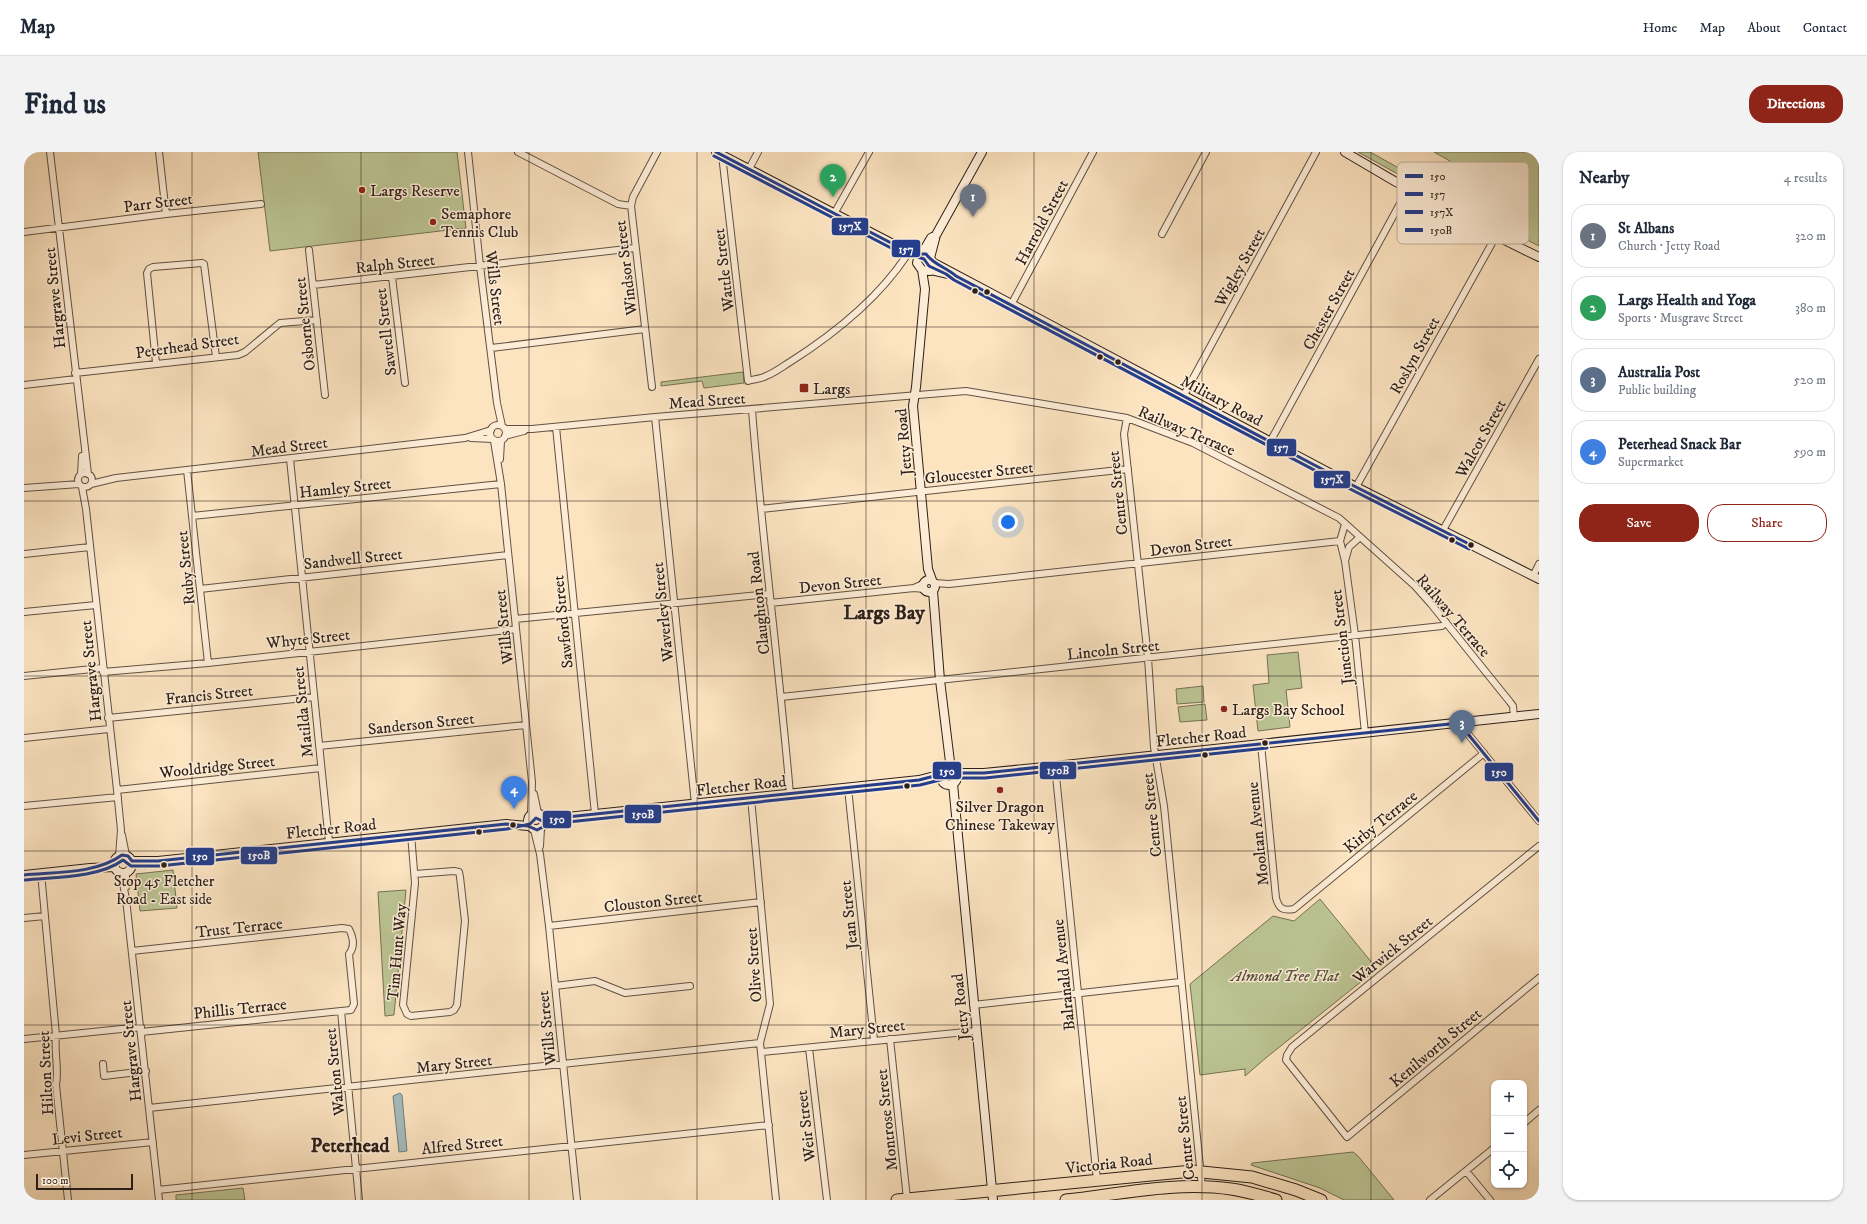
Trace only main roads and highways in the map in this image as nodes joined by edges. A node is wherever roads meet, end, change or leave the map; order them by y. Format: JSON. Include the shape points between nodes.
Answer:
{"nodes":[{"id":1,"x":993,"y":1196,"type":"edge"},
{"id":2,"x":902,"y":1199,"type":"edge"},
{"id":3,"x":1066,"y":1200,"type":"edge"},
{"id":4,"x":1276,"y":1200,"type":"edge"},
{"id":5,"x":1321,"y":1200,"type":"edge"}],
"edges":[{"from":1,"to":2,"type":"highway","name":"Victoria Road"},
{"from":1,"to":5,"type":"highway","name":"Victoria Road","via":[[1098,1180],[1201,1172],[1252,1177]]},
{"from":3,"to":4,"type":"highway","name":"Victoria Road","via":[[1202,1187],[1231,1189]]}]}
